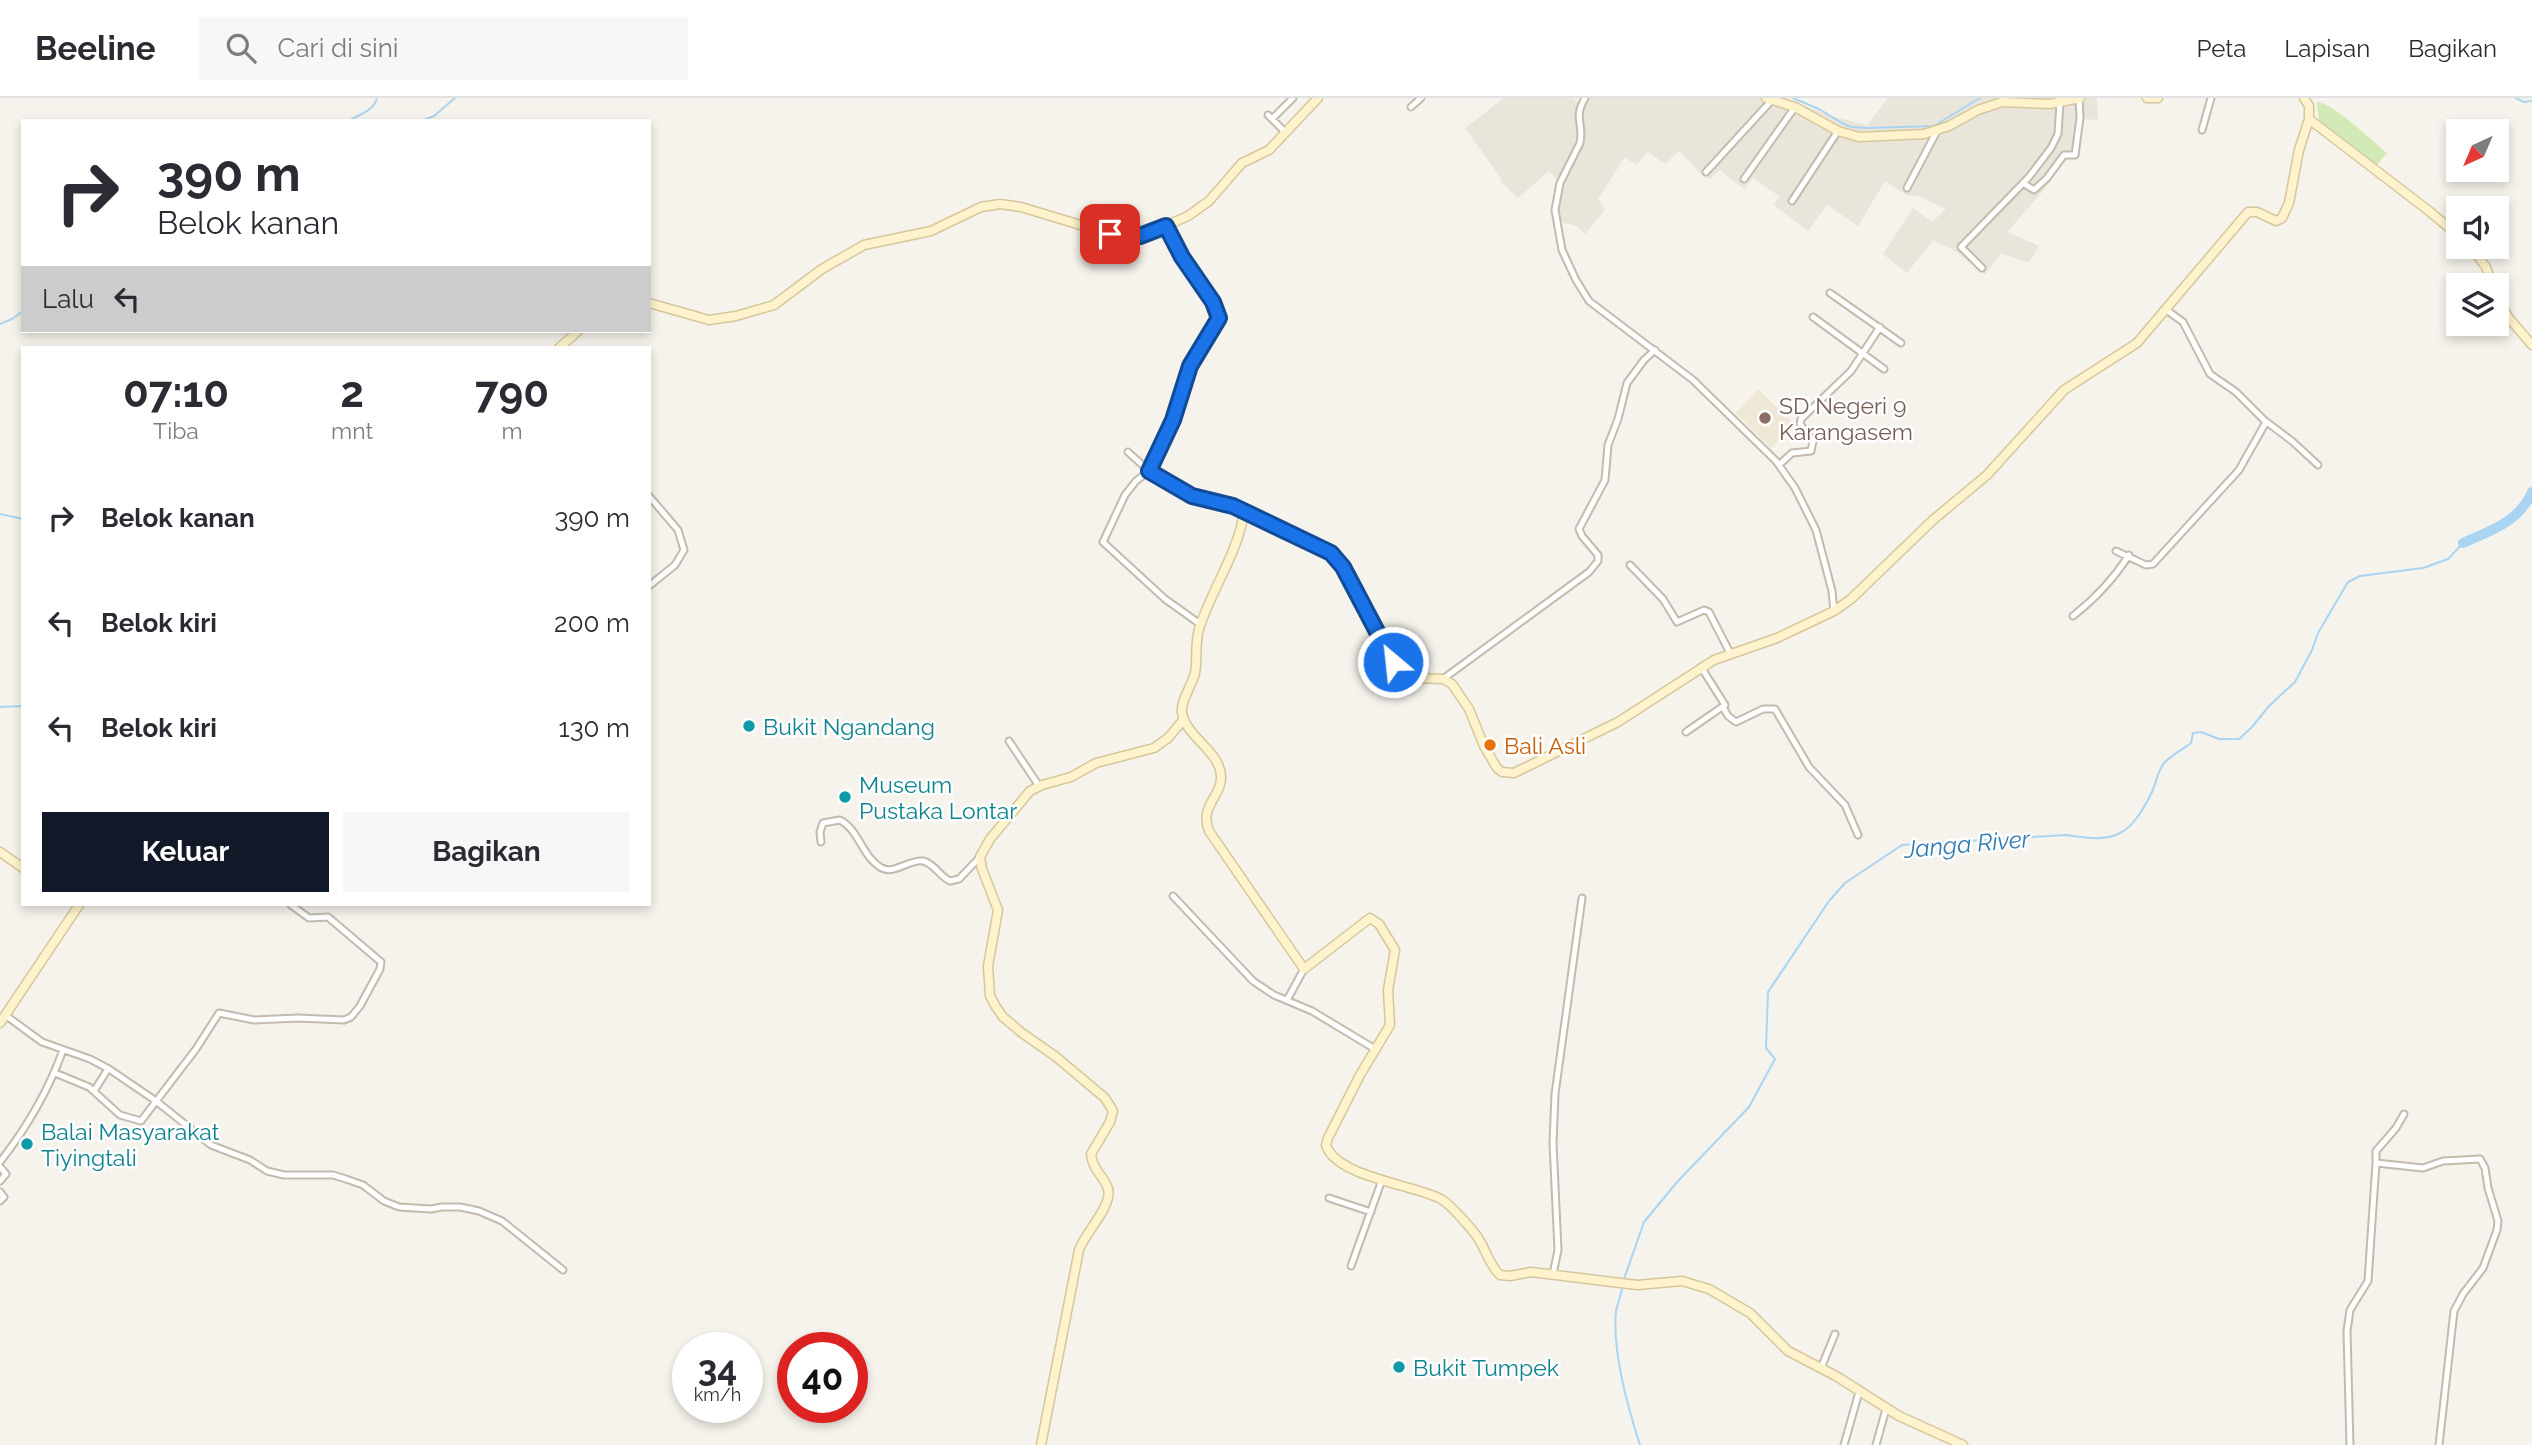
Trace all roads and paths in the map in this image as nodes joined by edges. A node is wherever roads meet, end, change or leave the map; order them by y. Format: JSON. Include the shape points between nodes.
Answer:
{"nodes":[{"id":1,"x":1293,"y":98,"type":"edge"},
{"id":2,"x":1318,"y":98,"type":"edge"},
{"id":3,"x":1421,"y":98,"type":"edge"},
{"id":4,"x":1585,"y":98,"type":"edge"},
{"id":5,"x":2080,"y":98,"type":"edge"},
{"id":6,"x":2147,"y":98,"type":"edge"},
{"id":7,"x":2158,"y":98,"type":"edge"},
{"id":8,"x":2211,"y":98,"type":"edge"},
{"id":9,"x":2304,"y":98,"type":"edge"},
{"id":10,"x":1769,"y":99,"type":"edge"},
{"id":11,"x":2060,"y":103,"type":"junction"},
{"id":12,"x":1411,"y":107,"type":"dead end"},
{"id":13,"x":1795,"y":107,"type":"junction"},
{"id":14,"x":2309,"y":119,"type":"junction"},
{"id":15,"x":2202,"y":130,"type":"dead end"},
{"id":16,"x":1838,"y":131,"type":"junction"},
{"id":17,"x":1937,"y":131,"type":"junction"},
{"id":18,"x":1285,"y":132,"type":"junction"},
{"id":19,"x":1706,"y":172,"type":"dead end"},
{"id":20,"x":1744,"y":179,"type":"dead end"},
{"id":21,"x":2023,"y":183,"type":"junction"},
{"id":22,"x":1907,"y":188,"type":"dead end"},
{"id":23,"x":1792,"y":201,"type":"dead end"},
{"id":24,"x":2446,"y":225,"type":"edge"},
{"id":25,"x":1166,"y":226,"type":"junction"},
{"id":26,"x":1982,"y":268,"type":"dead end"},
{"id":27,"x":1830,"y":292,"type":"dead end"},
{"id":28,"x":651,"y":304,"type":"edge"},
{"id":29,"x":2165,"y":309,"type":"junction"},
{"id":30,"x":1813,"y":317,"type":"dead end"},
{"id":31,"x":2509,"y":318,"type":"edge"},
{"id":32,"x":1880,"y":327,"type":"junction"},
{"id":33,"x":576,"y":333,"type":"edge"},
{"id":34,"x":1901,"y":343,"type":"dead end"},
{"id":35,"x":2532,"y":345,"type":"edge"},
{"id":36,"x":561,"y":346,"type":"edge"},
{"id":37,"x":1655,"y":350,"type":"junction"},
{"id":38,"x":1862,"y":353,"type":"junction"},
{"id":39,"x":1884,"y":369,"type":"dead end"},
{"id":40,"x":2266,"y":422,"type":"junction"},
{"id":41,"x":1128,"y":452,"type":"dead end"},
{"id":42,"x":1779,"y":465,"type":"junction"},
{"id":43,"x":2318,"y":465,"type":"dead end"},
{"id":44,"x":1149,"y":471,"type":"junction"},
{"id":45,"x":651,"y":498,"type":"edge"},
{"id":46,"x":1244,"y":512,"type":"junction"},
{"id":47,"x":2116,"y":551,"type":"dead end"},
{"id":48,"x":2129,"y":555,"type":"junction"},
{"id":49,"x":1630,"y":565,"type":"dead end"},
{"id":50,"x":651,"y":584,"type":"edge"},
{"id":51,"x":1834,"y":611,"type":"junction"},
{"id":52,"x":2073,"y":616,"type":"dead end"},
{"id":53,"x":1200,"y":624,"type":"junction"},
{"id":54,"x":1730,"y":653,"type":"junction"},
{"id":55,"x":1701,"y":667,"type":"junction"},
{"id":56,"x":1443,"y":679,"type":"junction"},
{"id":57,"x":1723,"y":707,"type":"junction"},
{"id":58,"x":1184,"y":719,"type":"junction"},
{"id":59,"x":1686,"y":732,"type":"dead end"},
{"id":60,"x":1009,"y":741,"type":"dead end"},
{"id":61,"x":1039,"y":786,"type":"junction"},
{"id":62,"x":1858,"y":835,"type":"dead end"},
{"id":63,"x":821,"y":842,"type":"dead end"},
{"id":64,"x":0,"y":852,"type":"edge"},
{"id":65,"x":980,"y":857,"type":"junction"},
{"id":66,"x":21,"y":867,"type":"edge"},
{"id":67,"x":1173,"y":896,"type":"dead end"},
{"id":68,"x":1582,"y":898,"type":"dead end"},
{"id":69,"x":76,"y":906,"type":"edge"},
{"id":70,"x":291,"y":906,"type":"edge"},
{"id":71,"x":1304,"y":969,"type":"junction"},
{"id":72,"x":1287,"y":1000,"type":"junction"},
{"id":73,"x":2,"y":1019,"type":"edge"},
{"id":74,"x":1375,"y":1049,"type":"junction"},
{"id":75,"x":63,"y":1050,"type":"junction"},
{"id":76,"x":108,"y":1069,"type":"junction"},
{"id":77,"x":55,"y":1073,"type":"junction"},
{"id":78,"x":94,"y":1091,"type":"junction"},
{"id":79,"x":156,"y":1101,"type":"junction"},
{"id":80,"x":2404,"y":1114,"type":"dead end"},
{"id":81,"x":0,"y":1162,"type":"edge"},
{"id":82,"x":2376,"y":1163,"type":"junction"},
{"id":83,"x":0,"y":1167,"type":"edge"},
{"id":84,"x":1382,"y":1180,"type":"junction"},
{"id":85,"x":0,"y":1181,"type":"edge"},
{"id":86,"x":0,"y":1192,"type":"edge"},
{"id":87,"x":1329,"y":1198,"type":"dead end"},
{"id":88,"x":0,"y":1202,"type":"edge"},
{"id":89,"x":1371,"y":1212,"type":"junction"},
{"id":90,"x":1351,"y":1266,"type":"dead end"},
{"id":91,"x":563,"y":1270,"type":"dead end"},
{"id":92,"x":1553,"y":1273,"type":"junction"},
{"id":93,"x":1835,"y":1334,"type":"dead end"},
{"id":94,"x":1821,"y":1368,"type":"junction"},
{"id":95,"x":1859,"y":1392,"type":"junction"},
{"id":96,"x":1886,"y":1409,"type":"junction"},
{"id":97,"x":1041,"y":1445,"type":"edge"},
{"id":98,"x":1844,"y":1445,"type":"edge"},
{"id":99,"x":1876,"y":1445,"type":"edge"},
{"id":100,"x":1964,"y":1445,"type":"edge"},
{"id":101,"x":2350,"y":1445,"type":"edge"},
{"id":102,"x":2439,"y":1445,"type":"edge"}],
"edges":[{"from":1,"to":18,"type":"street","via":[[1270,117]]},
{"from":2,"to":18,"type":"street"},
{"from":3,"to":12,"type":"street"},
{"from":4,"to":37,"type":"street","via":[[1578,114],[1580,142],[1556,198],[1562,250],[1589,301]]},
{"from":5,"to":11,"type":"street"},
{"from":5,"to":21,"type":"street","via":[[2076,154],[2064,155],[2034,190]]},
{"from":6,"to":7,"type":"street"},
{"from":8,"to":15,"type":"street"},
{"from":9,"to":14,"type":"street"},
{"from":10,"to":13,"type":"street"},
{"from":10,"to":19,"type":"street"},
{"from":11,"to":17,"type":"street","via":[[1993,104]]},
{"from":11,"to":21,"type":"street","via":[[2056,141]]},
{"from":13,"to":16,"type":"street"},
{"from":13,"to":20,"type":"street"},
{"from":14,"to":24,"type":"street"},
{"from":14,"to":29,"type":"street","via":[[2283,218],[2276,221],[2248,212]]},
{"from":16,"to":17,"type":"street","via":[[1852,137]]},
{"from":16,"to":23,"type":"street"},
{"from":17,"to":22,"type":"street"},
{"from":18,"to":25,"type":"street","via":[[1269,150],[1242,163],[1209,201]]},
{"from":21,"to":26,"type":"street","via":[[1961,247]]},
{"from":25,"to":28,"type":"street","via":[[1121,236],[1021,207],[990,205],[932,231],[852,251],[761,310],[709,320]]},
{"from":25,"to":44,"type":"street","via":[[1219,318],[1190,366],[1173,420]]},
{"from":27,"to":32,"type":"street"},
{"from":29,"to":40,"type":"street","via":[[2183,322],[2210,374]]},
{"from":29,"to":51,"type":"street","via":[[2137,343],[2064,390],[1987,475]]},
{"from":30,"to":38,"type":"street"},
{"from":31,"to":35,"type":"street"},
{"from":32,"to":34,"type":"street"},
{"from":32,"to":38,"type":"street"},
{"from":33,"to":36,"type":"street"},
{"from":37,"to":42,"type":"street","via":[[1693,380]]},
{"from":37,"to":56,"type":"street","via":[[1627,383],[1608,444],[1605,480],[1579,529],[1598,561]]},
{"from":38,"to":39,"type":"street"},
{"from":38,"to":42,"type":"street","via":[[1841,382],[1801,419],[1813,441],[1811,451],[1792,453]]},
{"from":40,"to":43,"type":"street"},
{"from":40,"to":48,"type":"street","via":[[2239,470],[2153,564]]},
{"from":41,"to":44,"type":"street"},
{"from":42,"to":51,"type":"street","via":[[1816,530]]},
{"from":44,"to":46,"type":"street","via":[[1192,496]]},
{"from":44,"to":53,"type":"street","via":[[1125,495],[1103,542],[1164,599]]},
{"from":45,"to":50,"type":"street","via":[[678,530],[684,550],[676,565]]},
{"from":46,"to":53,"type":"street","via":[[1231,558]]},
{"from":46,"to":56,"type":"street","via":[[1331,553],[1343,567],[1393,662],[1415,678]]},
{"from":47,"to":48,"type":"street"},
{"from":48,"to":52,"type":"street","via":[[2099,595]]},
{"from":49,"to":54,"type":"street","via":[[1663,599],[1677,622],[1709,612]]},
{"from":51,"to":54,"type":"street","via":[[1777,638]]},
{"from":53,"to":58,"type":"street","via":[[1195,674],[1182,706]]},
{"from":54,"to":55,"type":"street"},
{"from":55,"to":56,"type":"street","via":[[1618,722],[1514,773],[1497,768],[1462,697]]},
{"from":55,"to":57,"type":"street","via":[[1725,702]]},
{"from":57,"to":59,"type":"street"},
{"from":57,"to":62,"type":"street","via":[[1736,722],[1763,709],[1775,709],[1809,766],[1845,805]]},
{"from":58,"to":61,"type":"street","via":[[1154,748]]},
{"from":58,"to":71,"type":"street","via":[[1221,774],[1205,813],[1209,831]]},
{"from":60,"to":61,"type":"street"},
{"from":61,"to":65,"type":"street","via":[[1012,811]]},
{"from":63,"to":65,"type":"street","via":[[824,823],[841,820],[880,868],[923,861],[950,881]]},
{"from":64,"to":66,"type":"street"},
{"from":65,"to":97,"type":"street","via":[[998,911],[988,966],[990,996],[1003,1017],[1105,1098],[1112,1111],[1090,1154],[1095,1171],[1109,1190],[1108,1201],[1080,1250]]},
{"from":67,"to":72,"type":"street","via":[[1242,971]]},
{"from":68,"to":92,"type":"street","via":[[1555,1094],[1558,1250]]},
{"from":69,"to":73,"type":"street"},
{"from":70,"to":79,"type":"street","via":[[309,918],[328,917],[381,962],[360,1006],[351,1017],[337,1021],[254,1020],[219,1013]]},
{"from":71,"to":72,"type":"street"},
{"from":71,"to":74,"type":"street","via":[[1364,921],[1374,919],[1379,924],[1393,944],[1395,956],[1388,990],[1391,1018]]},
{"from":72,"to":74,"type":"street"},
{"from":73,"to":75,"type":"street"},
{"from":74,"to":84,"type":"street","via":[[1326,1145],[1341,1161]]},
{"from":75,"to":76,"type":"street"},
{"from":75,"to":77,"type":"street"},
{"from":76,"to":78,"type":"street"},
{"from":76,"to":79,"type":"street"},
{"from":77,"to":78,"type":"street"},
{"from":77,"to":81,"type":"street","via":[[35,1115]]},
{"from":78,"to":79,"type":"street","via":[[120,1115],[139,1122]]},
{"from":79,"to":91,"type":"street","via":[[211,1145],[267,1171],[333,1175],[363,1185],[399,1207],[479,1211],[502,1221]]},
{"from":80,"to":82,"type":"street","via":[[2379,1147]]},
{"from":82,"to":101,"type":"street","via":[[2368,1281],[2350,1310],[2347,1331]]},
{"from":82,"to":102,"type":"street","via":[[2423,1168],[2443,1161],[2480,1159],[2496,1211],[2497,1230],[2483,1268],[2454,1311]]},
{"from":83,"to":85,"type":"street","via":[[6,1174]]},
{"from":84,"to":89,"type":"street"},
{"from":84,"to":92,"type":"street","via":[[1442,1199],[1478,1236],[1497,1272],[1505,1276]]},
{"from":86,"to":88,"type":"street","via":[[4,1197]]},
{"from":87,"to":89,"type":"street"},
{"from":89,"to":90,"type":"street"},
{"from":92,"to":94,"type":"street","via":[[1616,1284],[1682,1281],[1709,1289],[1750,1313],[1788,1351]]},
{"from":93,"to":94,"type":"street"},
{"from":94,"to":95,"type":"street"},
{"from":95,"to":96,"type":"street"},
{"from":95,"to":98,"type":"street"},
{"from":96,"to":99,"type":"street"},
{"from":96,"to":100,"type":"street"}]}
